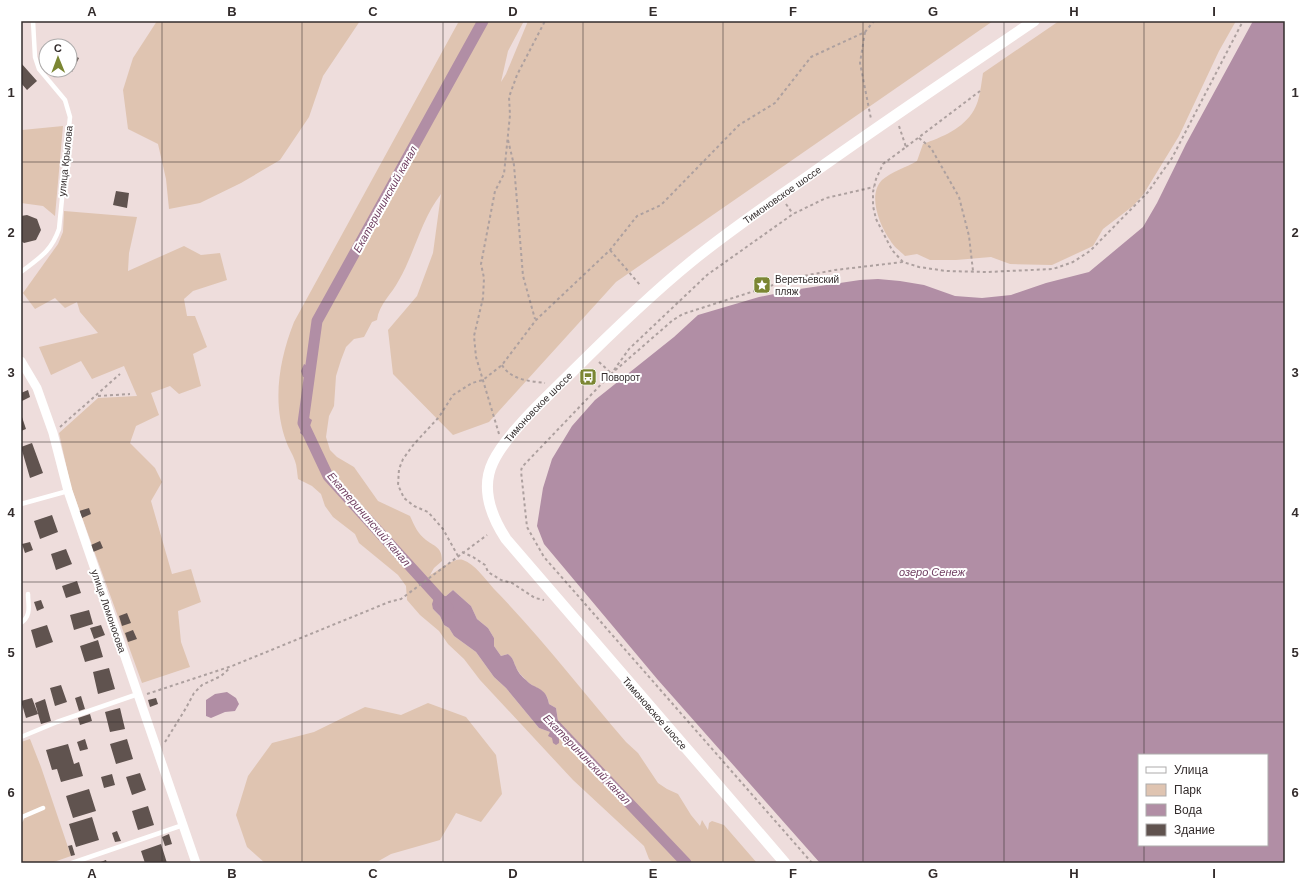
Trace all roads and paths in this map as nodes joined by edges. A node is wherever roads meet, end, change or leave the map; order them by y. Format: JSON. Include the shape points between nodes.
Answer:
{"nodes":[{"id":1,"x":33,"y":21,"type":"edge"},
{"id":2,"x":545,"y":21,"type":"edge"},
{"id":3,"x":874,"y":21,"type":"edge"},
{"id":4,"x":1034,"y":21,"type":"edge"},
{"id":5,"x":1243,"y":21,"type":"edge"},
{"id":6,"x":865,"y":32,"type":"junction"},
{"id":7,"x":980,"y":91,"type":"dead end"},
{"id":8,"x":896,"y":115,"type":"junction"},
{"id":9,"x":874,"y":130,"type":"junction"},
{"id":10,"x":507,"y":137,"type":"junction"},
{"id":11,"x":919,"y":138,"type":"junction"},
{"id":12,"x":906,"y":147,"type":"junction"},
{"id":13,"x":874,"y":187,"type":"junction"},
{"id":14,"x":785,"y":202,"type":"dead end"},
{"id":15,"x":793,"y":214,"type":"junction"},
{"id":16,"x":610,"y":250,"type":"junction"},
{"id":17,"x":903,"y":262,"type":"junction"},
{"id":18,"x":21,"y":272,"type":"edge"},
{"id":19,"x":973,"y":272,"type":"junction"},
{"id":20,"x":640,"y":285,"type":"dead end"},
{"id":21,"x":536,"y":320,"type":"junction"},
{"id":22,"x":21,"y":361,"type":"edge"},
{"id":23,"x":599,"y":362,"type":"dead end"},
{"id":24,"x":502,"y":365,"type":"junction"},
{"id":25,"x":120,"y":374,"type":"dead end"},
{"id":26,"x":611,"y":374,"type":"junction"},
{"id":27,"x":484,"y":380,"type":"junction"},
{"id":28,"x":545,"y":383,"type":"dead end"},
{"id":29,"x":130,"y":394,"type":"dead end"},
{"id":30,"x":97,"y":396,"type":"junction"},
{"id":31,"x":53,"y":433,"type":"junction"},
{"id":32,"x":499,"y":434,"type":"dead end"},
{"id":33,"x":68,"y":491,"type":"junction"},
{"id":34,"x":21,"y":504,"type":"edge"},
{"id":35,"x":487,"y":535,"type":"dead end"},
{"id":36,"x":462,"y":552,"type":"junction"},
{"id":37,"x":458,"y":556,"type":"junction"},
{"id":38,"x":28,"y":594,"type":"dead end"},
{"id":39,"x":561,"y":605,"type":"junction"},
{"id":40,"x":21,"y":622,"type":"edge"},
{"id":41,"x":232,"y":666,"type":"junction"},
{"id":42,"x":138,"y":694,"type":"junction"},
{"id":43,"x":21,"y":737,"type":"edge"},
{"id":44,"x":158,"y":751,"type":"junction"},
{"id":45,"x":43,"y":808,"type":"dead end"},
{"id":46,"x":21,"y":820,"type":"edge"},
{"id":47,"x":183,"y":824,"type":"junction"},
{"id":48,"x":72,"y":863,"type":"edge"},
{"id":49,"x":196,"y":863,"type":"edge"},
{"id":50,"x":785,"y":863,"type":"edge"},
{"id":51,"x":812,"y":863,"type":"edge"}],
"edges":[{"from":1,"to":18,"type":"lane","name":"улица Крылова","via":[[35,57],[39,69],[65,100],[70,117],[59,229],[48,252]]},
{"from":2,"to":10,"type":"path","via":[[517,75],[509,97]]},
{"from":3,"to":6,"type":"path"},
{"from":4,"to":8,"type":"street","name":"Тимоновское шоссе"},
{"from":5,"to":19,"type":"path","via":[[1172,158],[1148,192],[1090,251],[1073,262],[1053,269]]},
{"from":6,"to":9,"type":"path","via":[[860,62]]},
{"from":6,"to":16,"type":"path","via":[[811,57],[775,103],[738,125],[661,205],[637,216]]},
{"from":7,"to":11,"type":"path"},
{"from":8,"to":9,"type":"street","name":"Тимоновское шоссе"},
{"from":8,"to":12,"type":"path"},
{"from":9,"to":39,"type":"street","name":"Тимоновское шоссе","via":[[746,220],[654,293],[558,386],[502,446],[488,475],[487,501],[496,524],[506,539]]},
{"from":10,"to":21,"type":"path","via":[[514,165],[523,276]]},
{"from":10,"to":27,"type":"path","via":[[504,174],[495,191],[481,264],[484,278],[483,298],[474,336],[476,357]]},
{"from":11,"to":12,"type":"path"},
{"from":11,"to":19,"type":"path","via":[[931,148],[959,197],[969,236]]},
{"from":12,"to":13,"type":"path","via":[[883,164]]},
{"from":13,"to":15,"type":"path","via":[[826,198]]},
{"from":13,"to":17,"type":"path","via":[[873,206],[876,219],[892,250]]},
{"from":14,"to":15,"type":"path"},
{"from":15,"to":26,"type":"path","via":[[707,275],[629,349]]},
{"from":16,"to":20,"type":"path"},
{"from":16,"to":21,"type":"path"},
{"from":17,"to":19,"type":"path","via":[[919,267]]},
{"from":17,"to":26,"type":"path","via":[[798,277],[692,310],[673,320]]},
{"from":21,"to":24,"type":"path"},
{"from":22,"to":31,"type":"street","name":"улица Ломоносова","via":[[37,388]]},
{"from":23,"to":26,"type":"path"},
{"from":24,"to":27,"type":"path"},
{"from":24,"to":28,"type":"path","via":[[506,373],[522,380]]},
{"from":25,"to":30,"type":"path"},
{"from":26,"to":51,"type":"path","via":[[522,467],[527,527],[549,563]]},
{"from":27,"to":32,"type":"path"},
{"from":27,"to":37,"type":"path","via":[[472,383],[453,395],[439,417],[407,454],[399,469],[398,485],[404,498],[428,512],[443,529]]},
{"from":29,"to":30,"type":"path"},
{"from":30,"to":31,"type":"path"},
{"from":31,"to":33,"type":"street","name":"улица Ломоносова"},
{"from":33,"to":34,"type":"lane"},
{"from":33,"to":42,"type":"street","name":"улица Ломоносова"},
{"from":35,"to":36,"type":"path"},
{"from":36,"to":37,"type":"path"},
{"from":36,"to":39,"type":"path","via":[[474,556],[485,565],[488,572],[501,580],[512,583],[535,598]]},
{"from":37,"to":41,"type":"path","via":[[406,596]]},
{"from":38,"to":40,"type":"lane","via":[[29,613]]},
{"from":39,"to":50,"type":"street","name":"Тимоновское шоссе"},
{"from":41,"to":42,"type":"path","via":[[147,694]]},
{"from":41,"to":44,"type":"path","via":[[194,693]]},
{"from":42,"to":43,"type":"lane"},
{"from":42,"to":44,"type":"street","name":"улица Ломоносова"},
{"from":44,"to":47,"type":"street","name":"улица Ломоносова"},
{"from":45,"to":46,"type":"lane","via":[[22,817]]},
{"from":47,"to":48,"type":"lane"},
{"from":47,"to":49,"type":"street","name":"улица Ломоносова"}]}
